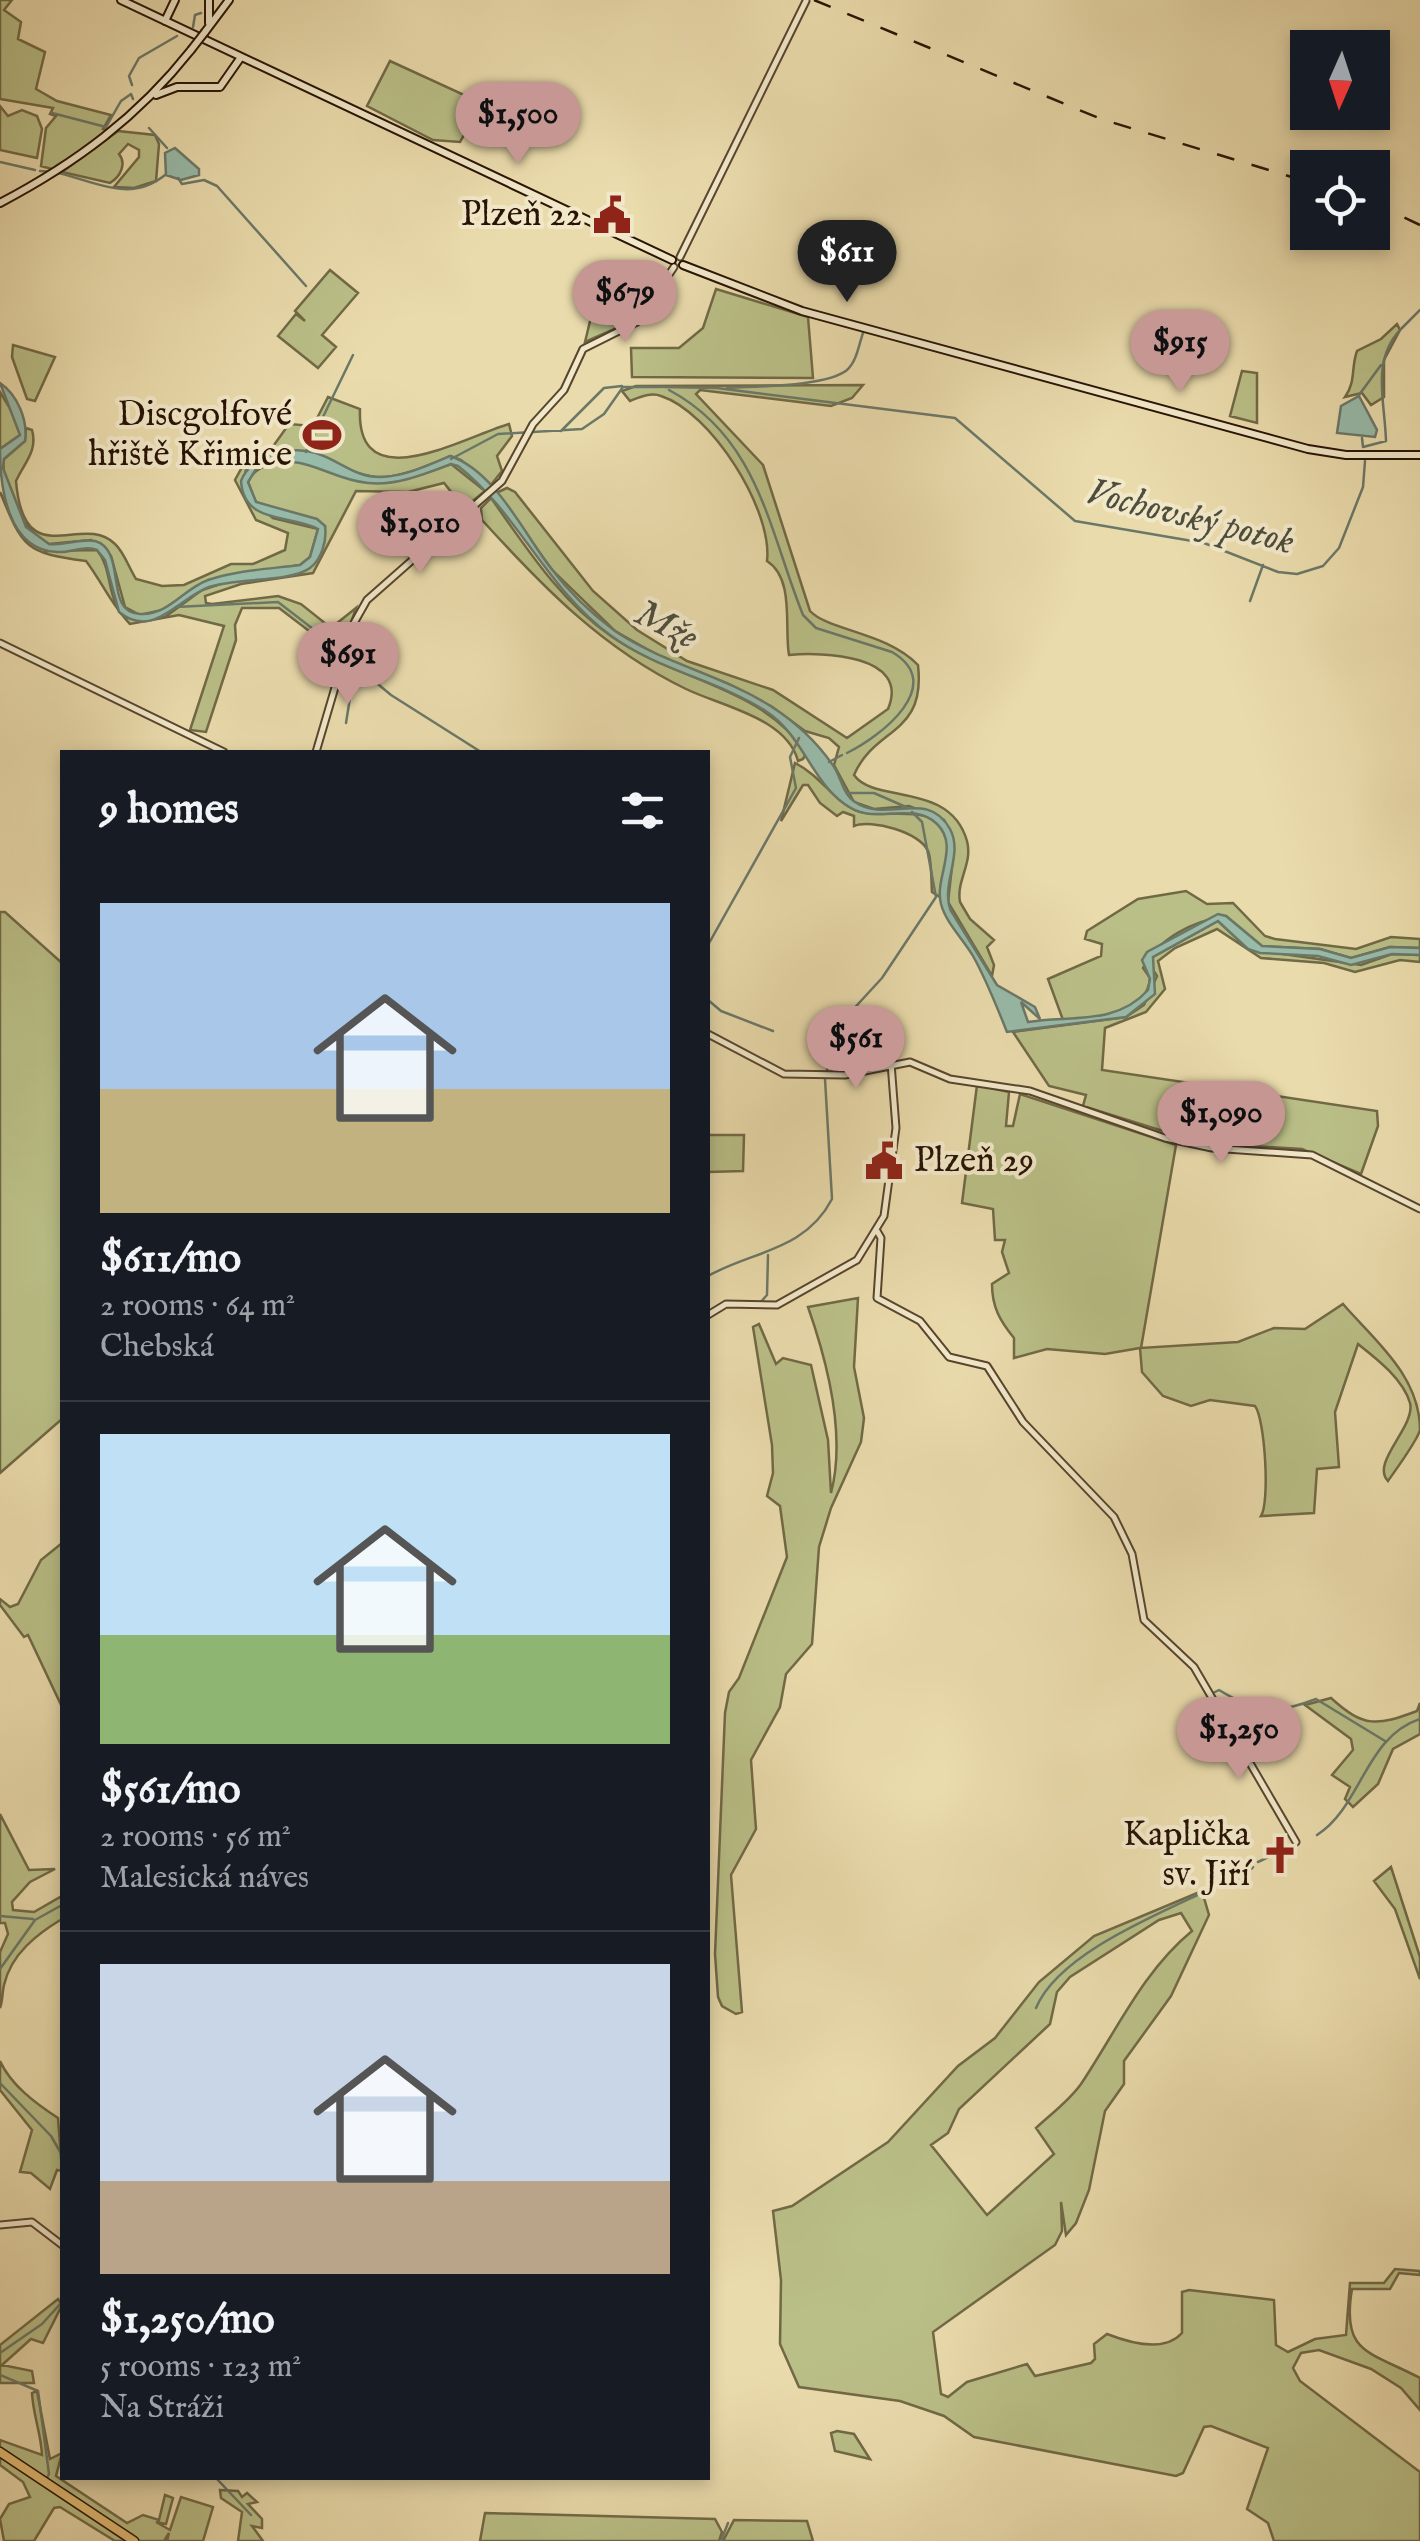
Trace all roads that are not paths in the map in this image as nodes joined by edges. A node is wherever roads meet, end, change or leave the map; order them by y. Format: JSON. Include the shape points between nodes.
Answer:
{"nodes":[{"id":1,"x":121,"y":0,"type":"edge"},
{"id":2,"x":175,"y":0,"type":"edge"},
{"id":3,"x":209,"y":0,"type":"edge"},
{"id":4,"x":229,"y":0,"type":"edge"},
{"id":5,"x":806,"y":1,"type":"edge"},
{"id":6,"x":165,"y":20,"type":"junction"},
{"id":7,"x":208,"y":27,"type":"junction"},
{"id":8,"x":189,"y":53,"type":"junction"},
{"id":9,"x":241,"y":57,"type":"junction"},
{"id":10,"x":191,"y":87,"type":"junction"},
{"id":11,"x":152,"y":97,"type":"junction"},
{"id":12,"x":0,"y":203,"type":"edge"},
{"id":13,"x":677,"y":262,"type":"junction"},
{"id":14,"x":1420,"y":455,"type":"edge"},
{"id":15,"x":0,"y":643,"type":"edge"},
{"id":16,"x":220,"y":750,"type":"edge"},
{"id":17,"x":317,"y":750,"type":"edge"},
{"id":18,"x":710,"y":1035,"type":"edge"},
{"id":19,"x":891,"y":1062,"type":"junction"},
{"id":20,"x":1420,"y":1209,"type":"edge"},
{"id":21,"x":877,"y":1231,"type":"junction"},
{"id":22,"x":710,"y":1314,"type":"edge"},
{"id":23,"x":1296,"y":1842,"type":"dead end"},
{"id":24,"x":0,"y":2225,"type":"edge"},
{"id":25,"x":60,"y":2243,"type":"edge"},
{"id":26,"x":0,"y":2452,"type":"edge"},
{"id":27,"x":134,"y":2541,"type":"edge"}],
"edges":[{"from":1,"to":6,"type":"main road"},
{"from":2,"to":6,"type":"main road"},
{"from":3,"to":7,"type":"main road"},
{"from":4,"to":7,"type":"main road"},
{"from":5,"to":13,"type":"street"},
{"from":6,"to":9,"type":"main road"},
{"from":7,"to":8,"type":"main road","bridge":true},
{"from":8,"to":10,"type":"main road","via":[[177,78]]},
{"from":8,"to":11,"type":"main road"},
{"from":9,"to":10,"type":"main road","via":[[222,86]]},
{"from":9,"to":13,"type":"main road"},
{"from":10,"to":11,"type":"main road"},
{"from":11,"to":12,"type":"main road","via":[[84,154]]},
{"from":13,"to":14,"type":"main road","via":[[730,287],[842,323],[1308,449]]},
{"from":13,"to":17,"type":"street","via":[[641,317],[583,349],[502,480],[367,600]]},
{"from":15,"to":16,"type":"street"},
{"from":18,"to":19,"type":"street","via":[[784,1074],[824,1076]]},
{"from":19,"to":20,"type":"street","via":[[950,1079],[1030,1090],[1190,1144],[1312,1155]]},
{"from":19,"to":21,"type":"street","via":[[896,1128]]},
{"from":21,"to":22,"type":"street","via":[[846,1269],[782,1303],[726,1304]]},
{"from":21,"to":23,"type":"street","via":[[874,1294],[923,1323],[946,1355],[989,1368],[1023,1422],[1108,1508],[1132,1554],[1144,1620],[1190,1663]]},
{"from":24,"to":25,"type":"street","via":[[32,2222]]},
{"from":26,"to":27,"type":"main road"}]}
